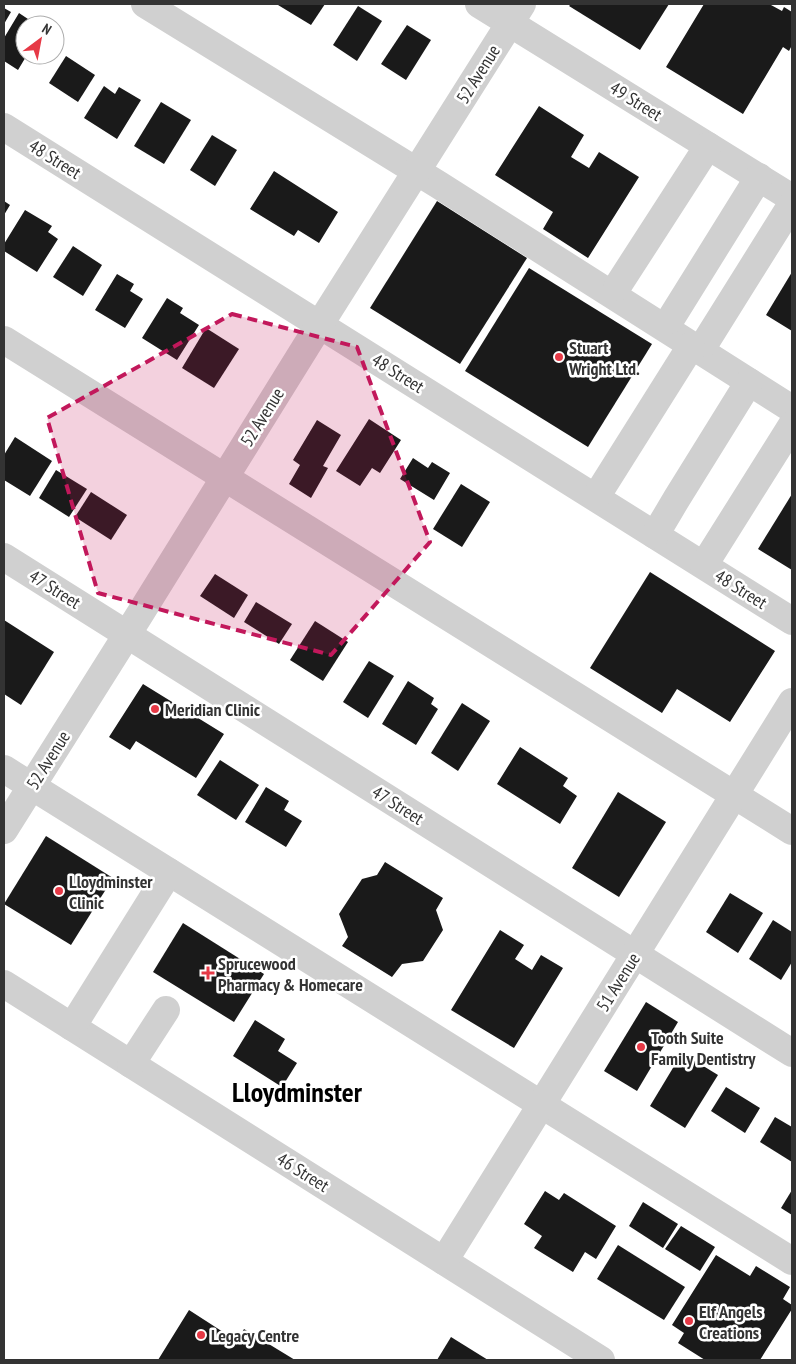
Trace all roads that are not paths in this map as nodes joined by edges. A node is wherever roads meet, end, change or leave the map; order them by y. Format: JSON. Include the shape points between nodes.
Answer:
{"nodes":[{"id":1,"x":145,"y":4,"type":"edge"},
{"id":2,"x":480,"y":4,"type":"edge"},
{"id":3,"x":516,"y":13,"type":"edge"},
{"id":4,"x":4,"y":127,"type":"edge"},
{"id":5,"x":708,"y":146,"type":"junction"},
{"id":6,"x":416,"y":171,"type":"junction"},
{"id":7,"x":759,"y":177,"type":"junction"},
{"id":8,"x":792,"y":198,"type":"edge"},
{"id":9,"x":792,"y":204,"type":"edge"},
{"id":10,"x":617,"y":287,"type":"dead end"},
{"id":11,"x":670,"y":320,"type":"dead end"},
{"id":12,"x":320,"y":324,"type":"junction"},
{"id":13,"x":4,"y":340,"type":"edge"},
{"id":14,"x":698,"y":344,"type":"junction"},
{"id":15,"x":749,"y":382,"type":"junction"},
{"id":16,"x":792,"y":409,"type":"edge"},
{"id":17,"x":792,"y":424,"type":"edge"},
{"id":18,"x":225,"y":477,"type":"junction"},
{"id":19,"x":596,"y":497,"type":"junction"},
{"id":20,"x":656,"y":535,"type":"junction"},
{"id":21,"x":4,"y":557,"type":"edge"},
{"id":22,"x":704,"y":565,"type":"junction"},
{"id":23,"x":792,"y":620,"type":"edge"},
{"id":24,"x":128,"y":634,"type":"junction"},
{"id":25,"x":792,"y":702,"type":"edge"},
{"id":26,"x":4,"y":769,"type":"edge"},
{"id":27,"x":32,"y":786,"type":"junction"},
{"id":28,"x":734,"y":795,"type":"junction"},
{"id":29,"x":4,"y":830,"type":"edge"},
{"id":30,"x":792,"y":831,"type":"edge"},
{"id":31,"x":170,"y":872,"type":"junction"},
{"id":32,"x":635,"y":954,"type":"junction"},
{"id":33,"x":4,"y":984,"type":"edge"},
{"id":34,"x":166,"y":1010,"type":"dead end"},
{"id":35,"x":72,"y":1027,"type":"junction"},
{"id":36,"x":792,"y":1053,"type":"edge"},
{"id":37,"x":131,"y":1064,"type":"junction"},
{"id":38,"x":542,"y":1104,"type":"junction"},
{"id":39,"x":444,"y":1261,"type":"junction"},
{"id":40,"x":792,"y":1261,"type":"edge"},
{"id":41,"x":601,"y":1360,"type":"edge"}],
"edges":[{"from":1,"to":6,"type":"street"},
{"from":2,"to":3,"type":"street","name":"49 Street"},
{"from":3,"to":5,"type":"street","name":"49 Street"},
{"from":3,"to":6,"type":"street","name":"52 Avenue"},
{"from":4,"to":12,"type":"street","name":"48 Street"},
{"from":5,"to":7,"type":"street","name":"49 Street"},
{"from":5,"to":10,"type":"street"},
{"from":6,"to":12,"type":"street","name":"52 Avenue"},
{"from":6,"to":14,"type":"street"},
{"from":7,"to":8,"type":"street","name":"49 Street"},
{"from":7,"to":11,"type":"street"},
{"from":9,"to":14,"type":"street"},
{"from":12,"to":18,"type":"street","name":"52 Avenue"},
{"from":12,"to":19,"type":"street","name":"48 Street"},
{"from":13,"to":18,"type":"street"},
{"from":14,"to":15,"type":"street"},
{"from":14,"to":19,"type":"street"},
{"from":15,"to":16,"type":"street"},
{"from":15,"to":20,"type":"street"},
{"from":17,"to":22,"type":"street"},
{"from":18,"to":24,"type":"street","name":"52 Avenue"},
{"from":18,"to":28,"type":"street"},
{"from":19,"to":20,"type":"street","name":"48 Street"},
{"from":20,"to":22,"type":"street","name":"48 Street"},
{"from":21,"to":24,"type":"street","name":"47 Street"},
{"from":22,"to":23,"type":"street","name":"48 Street"},
{"from":24,"to":27,"type":"street","name":"52 Avenue"},
{"from":24,"to":32,"type":"street","name":"47 Street"},
{"from":25,"to":28,"type":"street","name":"51 Avenue"},
{"from":26,"to":27,"type":"street"},
{"from":27,"to":29,"type":"street","name":"52 Avenue"},
{"from":27,"to":31,"type":"street"},
{"from":28,"to":30,"type":"street"},
{"from":28,"to":32,"type":"street","name":"51 Avenue"},
{"from":31,"to":35,"type":"street"},
{"from":31,"to":38,"type":"street"},
{"from":32,"to":36,"type":"street","name":"47 Street"},
{"from":32,"to":38,"type":"street","name":"51 Avenue"},
{"from":33,"to":35,"type":"street","name":"46 Street"},
{"from":34,"to":37,"type":"street"},
{"from":35,"to":37,"type":"street","name":"46 Street"},
{"from":37,"to":39,"type":"street","name":"46 Street"},
{"from":38,"to":39,"type":"street","name":"51 Avenue"},
{"from":38,"to":40,"type":"street"},
{"from":39,"to":41,"type":"street","name":"46 Street"}]}
